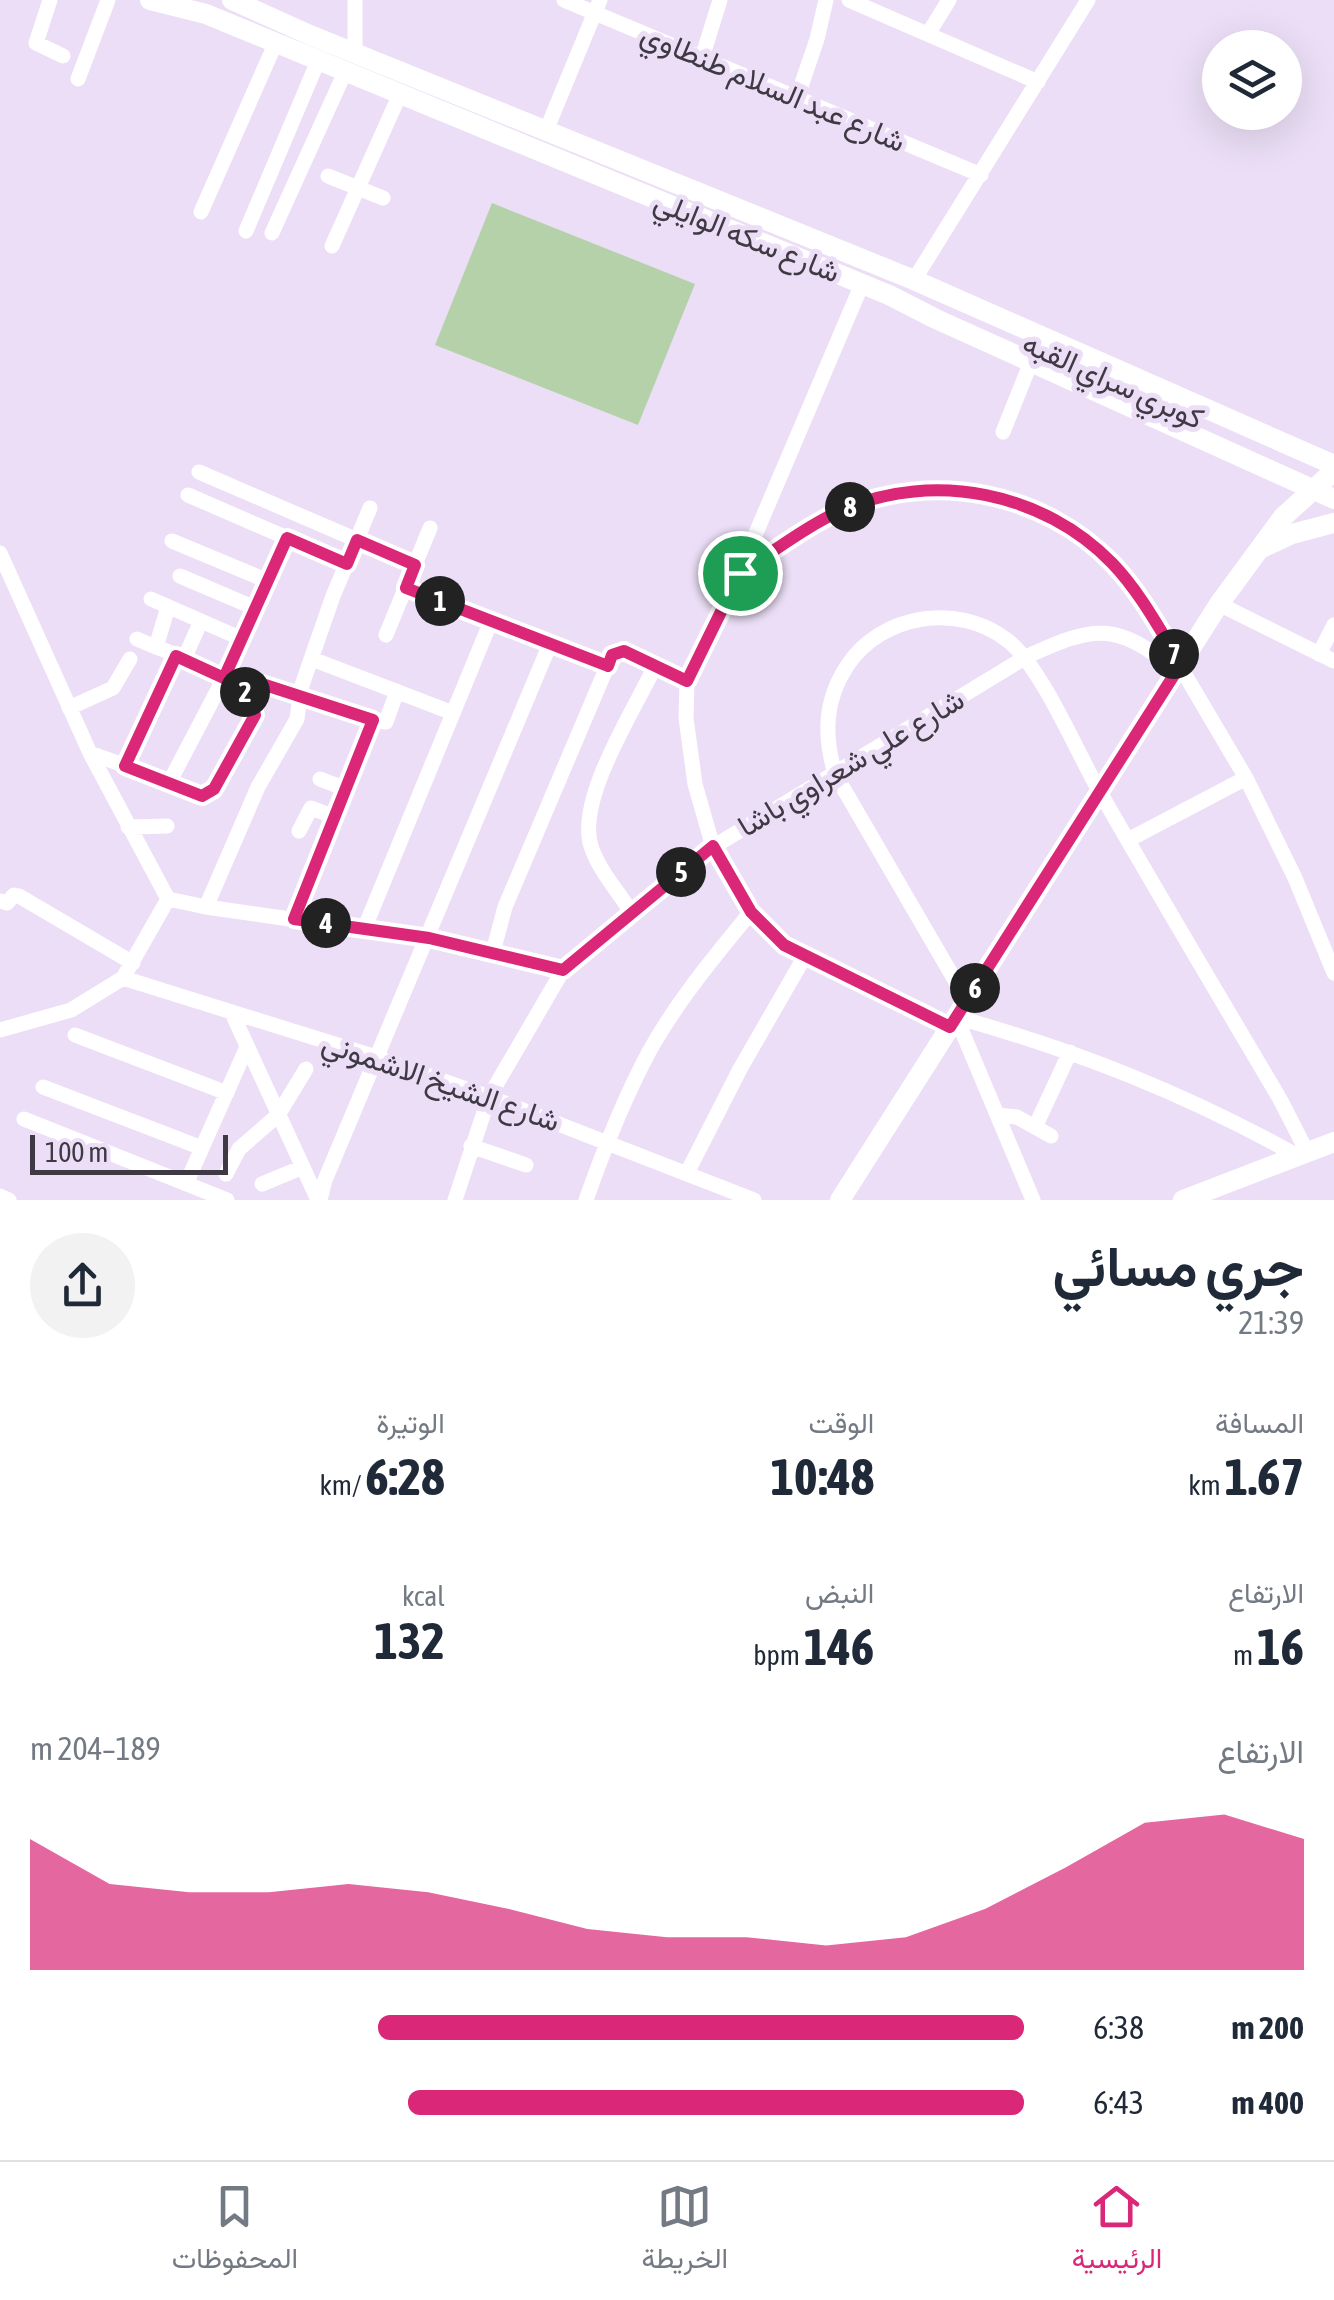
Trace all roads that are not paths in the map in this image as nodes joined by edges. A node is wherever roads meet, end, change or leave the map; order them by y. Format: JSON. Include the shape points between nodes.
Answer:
{"nodes":[{"id":1,"x":50,"y":0,"type":"edge"},
{"id":2,"x":108,"y":0,"type":"edge"},
{"id":3,"x":150,"y":0,"type":"edge"},
{"id":4,"x":181,"y":0,"type":"edge"},
{"id":5,"x":232,"y":0,"type":"edge"},
{"id":6,"x":355,"y":0,"type":"edge"},
{"id":7,"x":564,"y":0,"type":"edge"},
{"id":8,"x":720,"y":0,"type":"edge"},
{"id":9,"x":826,"y":0,"type":"edge"},
{"id":10,"x":849,"y":0,"type":"edge"},
{"id":11,"x":949,"y":0,"type":"edge"},
{"id":12,"x":1088,"y":0,"type":"edge"},
{"id":13,"x":594,"y":4,"type":"edge"},
{"id":14,"x":206,"y":14,"type":"junction"},
{"id":15,"x":928,"y":34,"type":"junction"},
{"id":16,"x":276,"y":42,"type":"junction"},
{"id":17,"x":63,"y":56,"type":"dead end"},
{"id":18,"x":702,"y":58,"type":"junction"},
{"id":19,"x":318,"y":61,"type":"junction"},
{"id":20,"x":350,"y":62,"type":"junction"},
{"id":21,"x":78,"y":79,"type":"dead end"},
{"id":22,"x":1038,"y":82,"type":"junction"},
{"id":23,"x":400,"y":94,"type":"junction"},
{"id":24,"x":797,"y":98,"type":"junction"},
{"id":25,"x":546,"y":130,"type":"junction"},
{"id":26,"x":981,"y":175,"type":"junction"},
{"id":27,"x":328,"y":176,"type":"dead end"},
{"id":28,"x":358,"y":188,"type":"junction"},
{"id":29,"x":382,"y":198,"type":"dead end"},
{"id":30,"x":201,"y":212,"type":"dead end"},
{"id":31,"x":246,"y":232,"type":"dead end"},
{"id":32,"x":272,"y":233,"type":"dead end"},
{"id":33,"x":332,"y":246,"type":"dead end"},
{"id":34,"x":914,"y":280,"type":"junction"},
{"id":35,"x":862,"y":284,"type":"junction"},
{"id":36,"x":889,"y":294,"type":"junction"},
{"id":37,"x":1031,"y":362,"type":"junction"},
{"id":38,"x":1003,"y":432,"type":"dead end"},
{"id":39,"x":1334,"y":468,"type":"edge"},
{"id":40,"x":199,"y":472,"type":"dead end"},
{"id":41,"x":1276,"y":472,"type":"junction"},
{"id":42,"x":1334,"y":480,"type":"edge"},
{"id":43,"x":1312,"y":488,"type":"junction"},
{"id":44,"x":188,"y":495,"type":"dead end"},
{"id":45,"x":1334,"y":499,"type":"edge"},
{"id":46,"x":370,"y":508,"type":"dead end"},
{"id":47,"x":1283,"y":518,"type":"junction"},
{"id":48,"x":314,"y":522,"type":"junction"},
{"id":49,"x":1334,"y":523,"type":"edge"},
{"id":50,"x":430,"y":528,"type":"dead end"},
{"id":51,"x":287,"y":538,"type":"junction"},
{"id":52,"x":357,"y":540,"type":"junction"},
{"id":53,"x":172,"y":541,"type":"dead end"},
{"id":54,"x":305,"y":546,"type":"junction"},
{"id":55,"x":1256,"y":551,"type":"junction"},
{"id":56,"x":0,"y":553,"type":"edge"},
{"id":57,"x":347,"y":564,"type":"junction"},
{"id":58,"x":415,"y":565,"type":"junction"},
{"id":59,"x":740,"y":573,"type":"junction"},
{"id":60,"x":180,"y":576,"type":"dead end"},
{"id":61,"x":268,"y":581,"type":"junction"},
{"id":62,"x":406,"y":588,"type":"junction"},
{"id":63,"x":151,"y":599,"type":"dead end"},
{"id":64,"x":1219,"y":604,"type":"junction"},
{"id":65,"x":168,"y":607,"type":"junction"},
{"id":66,"x":256,"y":608,"type":"junction"},
{"id":67,"x":201,"y":621,"type":"junction"},
{"id":68,"x":491,"y":621,"type":"junction"},
{"id":69,"x":1334,"y":625,"type":"edge"},
{"id":70,"x":386,"y":634,"type":"dead end"},
{"id":71,"x":137,"y":639,"type":"dead end"},
{"id":72,"x":242,"y":639,"type":"junction"},
{"id":73,"x":550,"y":644,"type":"junction"},
{"id":74,"x":156,"y":648,"type":"junction"},
{"id":75,"x":1026,"y":657,"type":"junction"},
{"id":76,"x":180,"y":658,"type":"junction"},
{"id":77,"x":1327,"y":658,"type":"edge"},
{"id":78,"x":130,"y":659,"type":"dead end"},
{"id":79,"x":312,"y":659,"type":"junction"},
{"id":80,"x":608,"y":666,"type":"junction"},
{"id":81,"x":655,"y":666,"type":"junction"},
{"id":82,"x":1179,"y":668,"type":"junction"},
{"id":83,"x":224,"y":678,"type":"junction"},
{"id":84,"x":687,"y":681,"type":"junction"},
{"id":85,"x":397,"y":691,"type":"junction"},
{"id":86,"x":300,"y":695,"type":"junction"},
{"id":87,"x":249,"y":696,"type":"junction"},
{"id":88,"x":68,"y":708,"type":"junction"},
{"id":89,"x":454,"y":713,"type":"junction"},
{"id":90,"x":373,"y":720,"type":"junction"},
{"id":91,"x":90,"y":752,"type":"junction"},
{"id":92,"x":125,"y":766,"type":"junction"},
{"id":93,"x":836,"y":774,"type":"junction"},
{"id":94,"x":1246,"y":778,"type":"junction"},
{"id":95,"x":320,"y":779,"type":"dead end"},
{"id":96,"x":169,"y":783,"type":"junction"},
{"id":97,"x":346,"y":789,"type":"junction"},
{"id":98,"x":1100,"y":792,"type":"junction"},
{"id":99,"x":335,"y":817,"type":"junction"},
{"id":100,"x":168,"y":826,"type":"dead end"},
{"id":101,"x":128,"y":827,"type":"junction"},
{"id":102,"x":300,"y":831,"type":"dead end"},
{"id":103,"x":1128,"y":840,"type":"junction"},
{"id":104,"x":713,"y":846,"type":"junction"},
{"id":105,"x":168,"y":899,"type":"junction"},
{"id":106,"x":0,"y":900,"type":"edge"},
{"id":107,"x":206,"y":907,"type":"junction"},
{"id":108,"x":632,"y":912,"type":"junction"},
{"id":109,"x":751,"y":912,"type":"junction"},
{"id":110,"x":294,"y":919,"type":"junction"},
{"id":111,"x":366,"y":927,"type":"junction"},
{"id":112,"x":429,"y":938,"type":"junction"},
{"id":113,"x":493,"y":952,"type":"junction"},
{"id":114,"x":804,"y":956,"type":"junction"},
{"id":115,"x":133,"y":962,"type":"junction"},
{"id":116,"x":563,"y":970,"type":"junction"},
{"id":117,"x":1334,"y":973,"type":"edge"},
{"id":118,"x":123,"y":978,"type":"junction"},
{"id":119,"x":232,"y":1013,"type":"junction"},
{"id":120,"x":958,"y":1015,"type":"junction"},
{"id":121,"x":0,"y":1030,"type":"edge"},
{"id":122,"x":75,"y":1035,"type":"dead end"},
{"id":123,"x":246,"y":1049,"type":"junction"},
{"id":124,"x":1070,"y":1052,"type":"junction"},
{"id":125,"x":376,"y":1056,"type":"junction"},
{"id":126,"x":306,"y":1069,"type":"dead end"},
{"id":127,"x":44,"y":1087,"type":"dead end"},
{"id":128,"x":227,"y":1093,"type":"junction"},
{"id":129,"x":489,"y":1096,"type":"junction"},
{"id":130,"x":278,"y":1115,"type":"junction"},
{"id":131,"x":997,"y":1115,"type":"junction"},
{"id":132,"x":24,"y":1119,"type":"dead end"},
{"id":133,"x":1036,"y":1125,"type":"junction"},
{"id":134,"x":1051,"y":1136,"type":"dead end"},
{"id":135,"x":607,"y":1141,"type":"junction"},
{"id":136,"x":1334,"y":1142,"type":"edge"},
{"id":137,"x":471,"y":1146,"type":"junction"},
{"id":138,"x":202,"y":1148,"type":"junction"},
{"id":139,"x":1302,"y":1154,"type":"junction"},
{"id":140,"x":526,"y":1165,"type":"dead end"},
{"id":141,"x":303,"y":1167,"type":"junction"},
{"id":142,"x":687,"y":1173,"type":"junction"},
{"id":143,"x":226,"y":1174,"type":"dead end"},
{"id":144,"x":186,"y":1184,"type":"junction"},
{"id":145,"x":262,"y":1184,"type":"dead end"},
{"id":146,"x":0,"y":1196,"type":"edge"},
{"id":147,"x":9,"y":1200,"type":"edge"},
{"id":148,"x":227,"y":1200,"type":"edge"},
{"id":149,"x":319,"y":1200,"type":"edge"},
{"id":150,"x":455,"y":1200,"type":"edge"},
{"id":151,"x":586,"y":1200,"type":"edge"},
{"id":152,"x":754,"y":1200,"type":"edge"},
{"id":153,"x":840,"y":1200,"type":"edge"},
{"id":154,"x":1034,"y":1200,"type":"edge"},
{"id":155,"x":1183,"y":1200,"type":"edge"}],
"edges":[{"from":1,"to":17,"type":"street","via":[[36,42]]},
{"from":2,"to":21,"type":"street"},
{"from":3,"to":14,"type":"main road","name":"شارع سكه الوايلي"},
{"from":4,"to":14,"type":"main road"},
{"from":5,"to":20,"type":"main road","name":"شارع سكه الوايلي"},
{"from":6,"to":20,"type":"street"},
{"from":7,"to":13,"type":"street","name":"شارع عبد السلام طنطاوي"},
{"from":8,"to":18,"type":"street"},
{"from":9,"to":24,"type":"street"},
{"from":10,"to":15,"type":"street"},
{"from":11,"to":15,"type":"street"},
{"from":12,"to":22,"type":"street"},
{"from":13,"to":18,"type":"street","name":"شارع عبد السلام طنطاوي"},
{"from":13,"to":25,"type":"street"},
{"from":14,"to":16,"type":"main road","name":"شارع سكه الوايلي"},
{"from":15,"to":22,"type":"street"},
{"from":16,"to":19,"type":"main road","name":"شارع سكه الوايلي"},
{"from":16,"to":30,"type":"street"},
{"from":18,"to":24,"type":"street","name":"شارع عبد السلام طنطاوي"},
{"from":19,"to":20,"type":"main road","name":"شارع سكه الوايلي"},
{"from":19,"to":31,"type":"street"},
{"from":20,"to":23,"type":"main road","name":"شارع سكه الوايلي"},
{"from":20,"to":25,"type":"main road","name":"شارع سكه الوايلي"},
{"from":20,"to":32,"type":"street"},
{"from":22,"to":26,"type":"street"},
{"from":23,"to":28,"type":"street"},
{"from":23,"to":35,"type":"main road","name":"شارع سكه الوايلي"},
{"from":24,"to":26,"type":"street","name":"شارع عبد السلام طنطاوي"},
{"from":25,"to":34,"type":"main road","name":"شارع سكه الوايلي"},
{"from":26,"to":34,"type":"street"},
{"from":27,"to":28,"type":"street"},
{"from":28,"to":29,"type":"street"},
{"from":28,"to":33,"type":"street"},
{"from":34,"to":39,"type":"main road","name":"شارع سكه الوايلي"},
{"from":35,"to":36,"type":"main road","name":"شارع سكه الوايلي"},
{"from":35,"to":59,"type":"street"},
{"from":36,"to":37,"type":"main road","name":"شارع سكه الوايلي"},
{"from":36,"to":42,"type":"main road","name":"كوبري سراي القبه","via":[[942,304]]},
{"from":37,"to":38,"type":"street"},
{"from":37,"to":41,"type":"main road","name":"شارع سكه الوايلي"},
{"from":39,"to":43,"type":"main road"},
{"from":40,"to":48,"type":"street"},
{"from":41,"to":43,"type":"main road","name":"شارع سكه الوايلي"},
{"from":41,"to":47,"type":"main road"},
{"from":43,"to":45,"type":"main road","name":"شارع سكه الوايلي"},
{"from":43,"to":47,"type":"main road"},
{"from":44,"to":51,"type":"street"},
{"from":46,"to":52,"type":"street"},
{"from":47,"to":55,"type":"main road"},
{"from":48,"to":52,"type":"street"},
{"from":48,"to":54,"type":"street"},
{"from":49,"to":55,"type":"main road"},
{"from":50,"to":58,"type":"street"},
{"from":51,"to":54,"type":"street"},
{"from":51,"to":61,"type":"street"},
{"from":52,"to":57,"type":"street"},
{"from":52,"to":58,"type":"street"},
{"from":53,"to":61,"type":"street"},
{"from":54,"to":57,"type":"street"},
{"from":55,"to":64,"type":"main road"},
{"from":56,"to":88,"type":"street"},
{"from":57,"to":79,"type":"street"},
{"from":58,"to":62,"type":"street"},
{"from":59,"to":82,"type":"street","via":[[840,511],[874,498],[928,490],[983,494],[1018,503],[1083,538],[1142,602]]},
{"from":59,"to":84,"type":"street"},
{"from":60,"to":66,"type":"street"},
{"from":61,"to":66,"type":"street"},
{"from":62,"to":68,"type":"street"},
{"from":62,"to":70,"type":"street"},
{"from":63,"to":65,"type":"street"},
{"from":64,"to":77,"type":"street"},
{"from":64,"to":82,"type":"main road"},
{"from":65,"to":67,"type":"street"},
{"from":65,"to":74,"type":"street"},
{"from":66,"to":72,"type":"street"},
{"from":67,"to":72,"type":"street"},
{"from":67,"to":76,"type":"street"},
{"from":68,"to":73,"type":"street"},
{"from":68,"to":89,"type":"street"},
{"from":69,"to":77,"type":"street"},
{"from":71,"to":74,"type":"street"},
{"from":72,"to":83,"type":"street"},
{"from":73,"to":80,"type":"street"},
{"from":73,"to":112,"type":"street"},
{"from":74,"to":76,"type":"street"},
{"from":75,"to":82,"type":"street","name":"شارع علي شعراوي باشا","via":[[1080,635],[1116,634],[1134,638]]},
{"from":75,"to":93,"type":"street","name":"شارع علي شعراوي باشا"},
{"from":75,"to":93,"type":"street","via":[[996,633],[962,620],[938,617],[890,628],[838,680],[826,726]]},
{"from":75,"to":98,"type":"street"},
{"from":76,"to":83,"type":"street"},
{"from":76,"to":92,"type":"street"},
{"from":78,"to":88,"type":"street","via":[[113,688]]},
{"from":79,"to":85,"type":"street"},
{"from":79,"to":86,"type":"street"},
{"from":80,"to":81,"type":"street","via":[[617,651]]},
{"from":80,"to":113,"type":"street","via":[[505,906]]},
{"from":81,"to":84,"type":"street"},
{"from":81,"to":108,"type":"street","via":[[588,822],[594,854]]},
{"from":82,"to":94,"type":"street"},
{"from":82,"to":98,"type":"main road"},
{"from":83,"to":87,"type":"street"},
{"from":83,"to":96,"type":"street"},
{"from":84,"to":104,"type":"street","via":[[688,750]]},
{"from":85,"to":89,"type":"street"},
{"from":85,"to":90,"type":"street","via":[[386,722]]},
{"from":86,"to":87,"type":"street","via":[[256,682]]},
{"from":86,"to":90,"type":"street"},
{"from":86,"to":107,"type":"street","via":[[297,719],[258,787]]},
{"from":87,"to":96,"type":"street","via":[[252,720],[214,789],[202,796]]},
{"from":88,"to":91,"type":"street"},
{"from":89,"to":111,"type":"street"},
{"from":90,"to":97,"type":"street"},
{"from":91,"to":92,"type":"street"},
{"from":91,"to":101,"type":"street"},
{"from":92,"to":96,"type":"street"},
{"from":93,"to":104,"type":"street","name":"شارع علي شعراوي باشا"},
{"from":93,"to":120,"type":"street"},
{"from":94,"to":103,"type":"street"},
{"from":94,"to":117,"type":"street"},
{"from":95,"to":97,"type":"street"},
{"from":97,"to":99,"type":"street"},
{"from":98,"to":103,"type":"street"},
{"from":98,"to":120,"type":"main road"},
{"from":99,"to":102,"type":"street","via":[[311,808]]},
{"from":99,"to":110,"type":"street"},
{"from":100,"to":101,"type":"street"},
{"from":101,"to":105,"type":"street"},
{"from":103,"to":139,"type":"street","via":[[1281,1101]]},
{"from":104,"to":108,"type":"street","name":"شارع علي شعراوي باشا"},
{"from":104,"to":109,"type":"street"},
{"from":105,"to":107,"type":"street"},
{"from":105,"to":115,"type":"street"},
{"from":106,"to":115,"type":"street","via":[[20,896]]},
{"from":107,"to":110,"type":"street"},
{"from":108,"to":116,"type":"street","name":"شارع علي شعراوي باشا"},
{"from":109,"to":114,"type":"street"},
{"from":109,"to":135,"type":"street","via":[[672,1015]]},
{"from":110,"to":111,"type":"street"},
{"from":111,"to":112,"type":"street"},
{"from":112,"to":113,"type":"street"},
{"from":112,"to":125,"type":"street"},
{"from":113,"to":116,"type":"street"},
{"from":114,"to":120,"type":"street"},
{"from":114,"to":142,"type":"street"},
{"from":115,"to":118,"type":"street"},
{"from":116,"to":129,"type":"street","name":"شارع علي شعراوي باشا"},
{"from":118,"to":119,"type":"street","name":"شارع الشيخ الاشموني"},
{"from":118,"to":121,"type":"street","via":[[71,1010]]},
{"from":119,"to":123,"type":"street"},
{"from":119,"to":125,"type":"street","name":"شارع الشيخ الاشموني"},
{"from":120,"to":124,"type":"street"},
{"from":120,"to":131,"type":"street"},
{"from":120,"to":153,"type":"main road"},
{"from":122,"to":128,"type":"street"},
{"from":123,"to":128,"type":"street"},
{"from":123,"to":130,"type":"street"},
{"from":124,"to":133,"type":"street"},
{"from":124,"to":139,"type":"street","via":[[1166,1088]]},
{"from":125,"to":129,"type":"street","name":"شارع الشيخ الاشموني"},
{"from":125,"to":149,"type":"street"},
{"from":126,"to":130,"type":"street"},
{"from":127,"to":138,"type":"street"},
{"from":128,"to":138,"type":"street"},
{"from":129,"to":135,"type":"street","name":"شارع الشيخ الاشموني"},
{"from":129,"to":137,"type":"street","name":"شارع علي شعراوي باشا"},
{"from":130,"to":141,"type":"street"},
{"from":130,"to":143,"type":"street","via":[[248,1139]]},
{"from":131,"to":133,"type":"street"},
{"from":131,"to":154,"type":"street"},
{"from":132,"to":144,"type":"street"},
{"from":133,"to":134,"type":"street"},
{"from":135,"to":142,"type":"street","name":"شارع الشيخ الاشموني"},
{"from":135,"to":151,"type":"street"},
{"from":136,"to":139,"type":"main road"},
{"from":137,"to":140,"type":"street"},
{"from":137,"to":150,"type":"street","name":"شارع علي شعراوي باشا"},
{"from":138,"to":144,"type":"street"},
{"from":139,"to":155,"type":"main road"},
{"from":141,"to":145,"type":"street"},
{"from":141,"to":149,"type":"street"},
{"from":142,"to":152,"type":"street","name":"شارع الشيخ الاشموني"},
{"from":144,"to":148,"type":"street"},
{"from":146,"to":147,"type":"street"}]}
